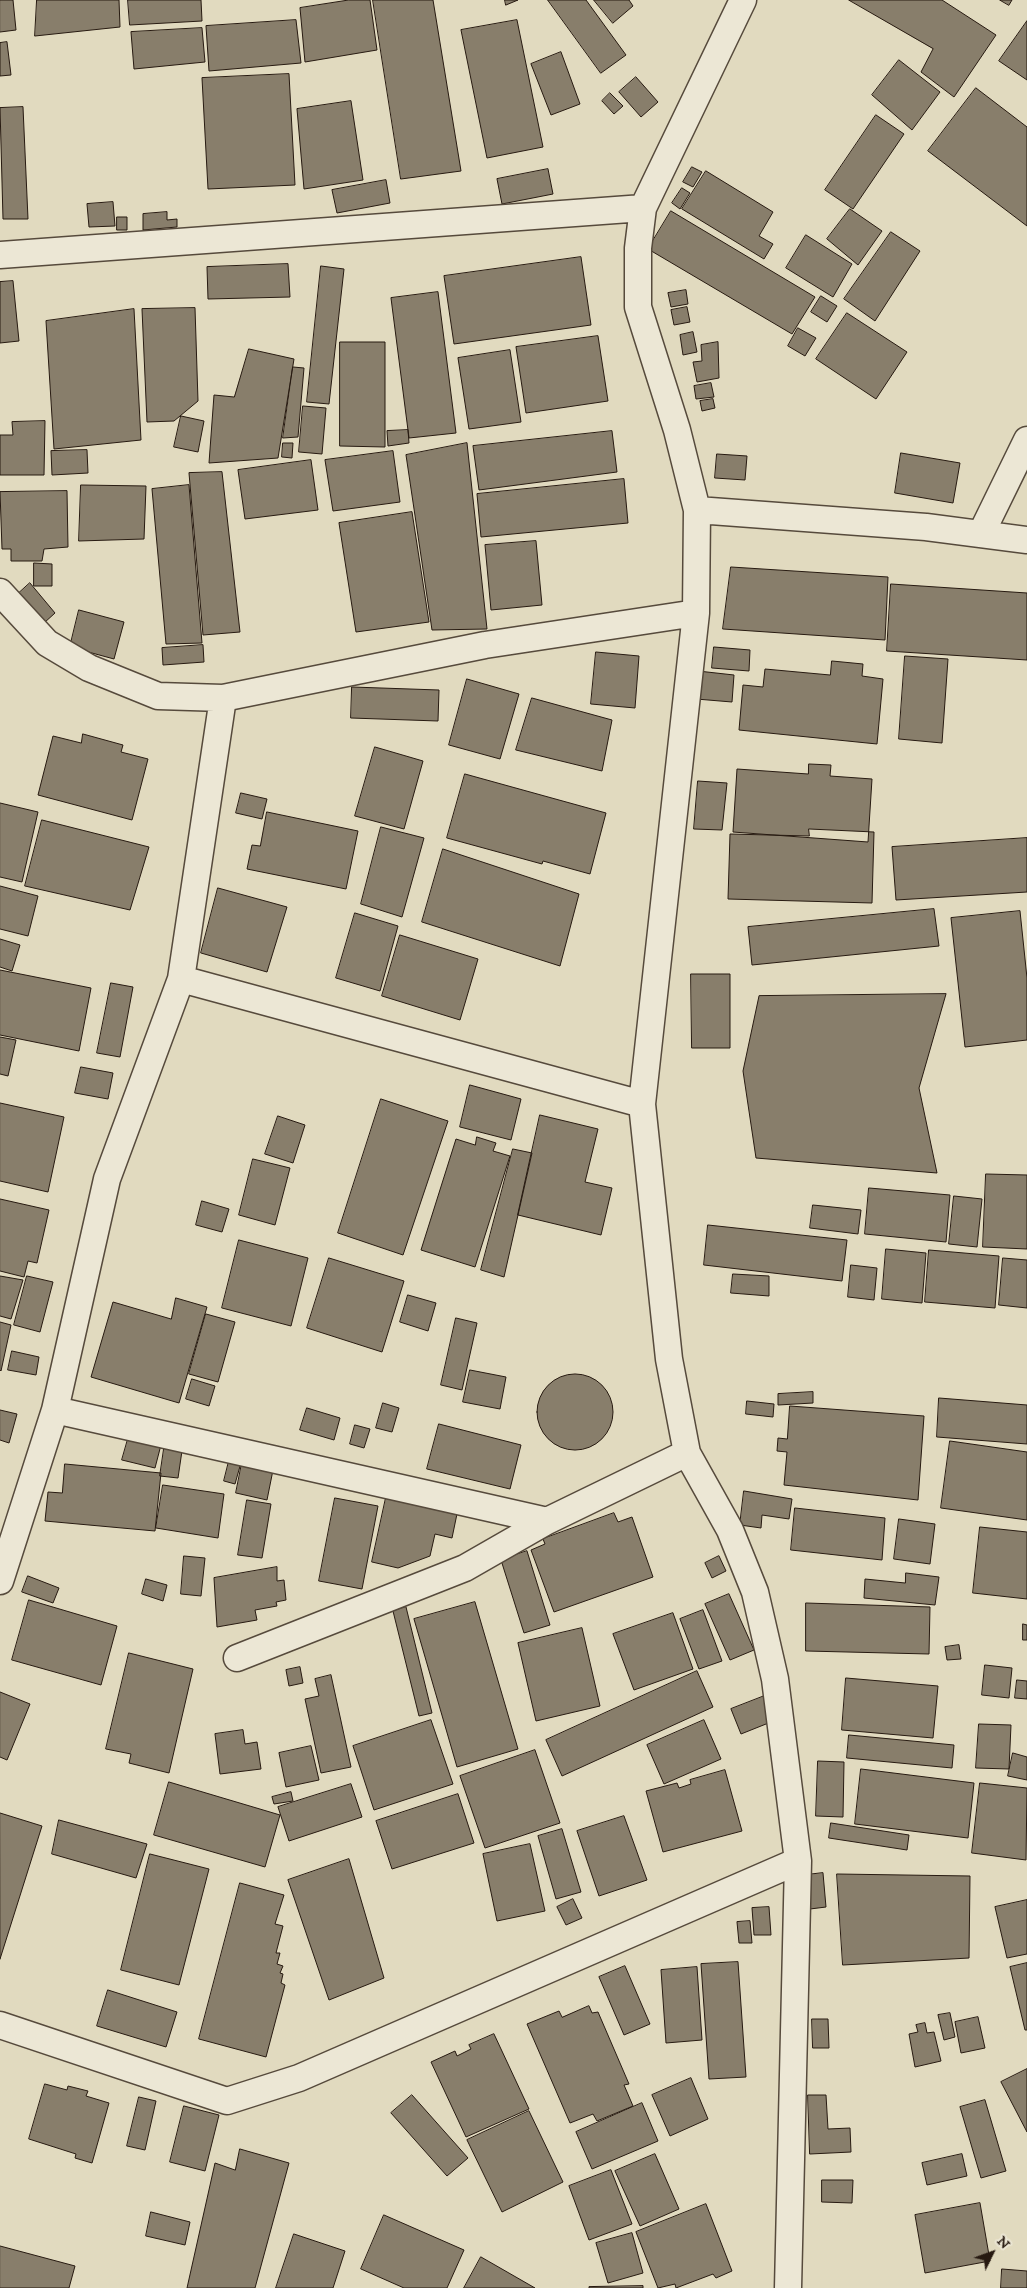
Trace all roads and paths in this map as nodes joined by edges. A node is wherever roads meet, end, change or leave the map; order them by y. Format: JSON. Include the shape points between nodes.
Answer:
{"nodes":[{"id":1,"x":743,"y":0,"type":"edge"},
{"id":2,"x":643,"y":208,"type":"junction"},
{"id":3,"x":0,"y":255,"type":"edge"},
{"id":4,"x":1027,"y":440,"type":"edge"},
{"id":5,"x":697,"y":510,"type":"junction"},
{"id":6,"x":981,"y":534,"type":"junction"},
{"id":7,"x":1027,"y":540,"type":"edge"},
{"id":8,"x":0,"y":592,"type":"edge"},
{"id":9,"x":696,"y":613,"type":"junction"},
{"id":10,"x":223,"y":698,"type":"junction"},
{"id":11,"x":181,"y":979,"type":"junction"},
{"id":12,"x":642,"y":1104,"type":"junction"},
{"id":13,"x":55,"y":1410,"type":"junction"},
{"id":14,"x":687,"y":1453,"type":"junction"},
{"id":15,"x":547,"y":1522,"type":"junction"},
{"id":16,"x":0,"y":1581,"type":"edge"},
{"id":17,"x":237,"y":1658,"type":"dead end"},
{"id":18,"x":798,"y":1861,"type":"junction"},
{"id":19,"x":0,"y":2025,"type":"edge"},
{"id":20,"x":788,"y":2288,"type":"edge"}],
"edges":[{"from":1,"to":2,"type":"street"},
{"from":2,"to":3,"type":"street"},
{"from":2,"to":5,"type":"street","via":[[638,248],[638,307],[677,430]]},
{"from":4,"to":6,"type":"street"},
{"from":5,"to":6,"type":"street","via":[[926,526]]},
{"from":5,"to":9,"type":"street"},
{"from":6,"to":7,"type":"street"},
{"from":8,"to":10,"type":"street","via":[[47,643],[89,668],[158,696]]},
{"from":9,"to":10,"type":"street","via":[[485,645]]},
{"from":9,"to":12,"type":"street"},
{"from":10,"to":11,"type":"street"},
{"from":11,"to":12,"type":"street"},
{"from":11,"to":13,"type":"street","via":[[108,1179]]},
{"from":12,"to":14,"type":"street","via":[[669,1359]]},
{"from":13,"to":15,"type":"street"},
{"from":13,"to":16,"type":"street"},
{"from":14,"to":15,"type":"street"},
{"from":14,"to":18,"type":"street","via":[[730,1530],[755,1592],[775,1679]]},
{"from":15,"to":17,"type":"street","via":[[465,1568]]},
{"from":18,"to":19,"type":"street","via":[[299,2078],[227,2101]]},
{"from":18,"to":20,"type":"street"}]}
